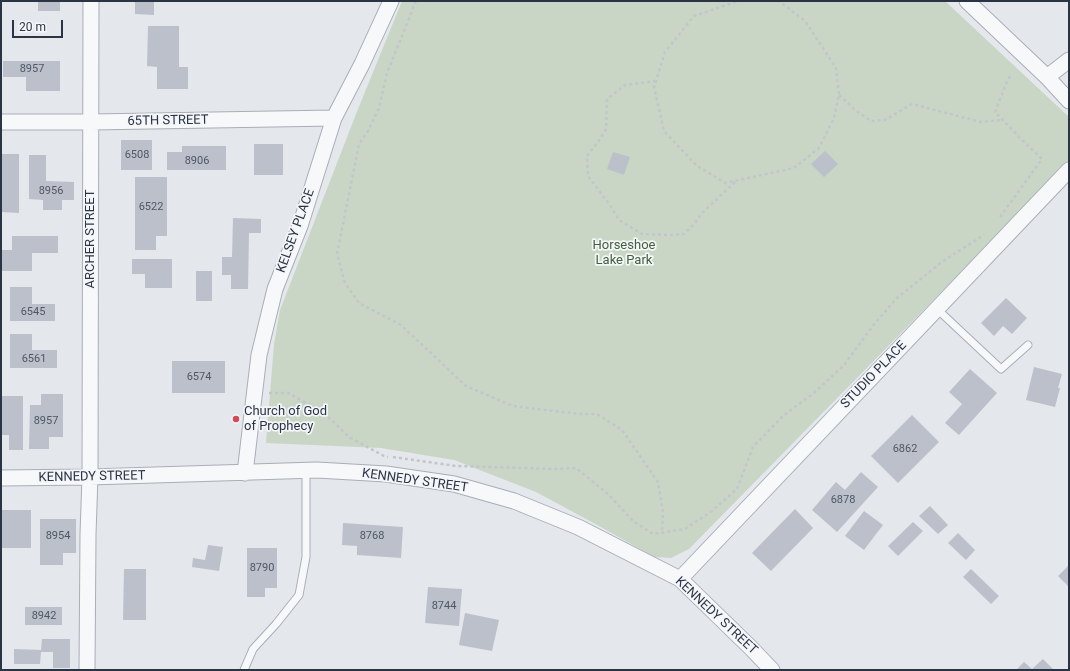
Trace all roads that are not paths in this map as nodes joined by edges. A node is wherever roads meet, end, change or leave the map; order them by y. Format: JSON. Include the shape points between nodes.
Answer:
{"nodes":[{"id":1,"x":91,"y":1,"type":"edge"},
{"id":2,"x":391,"y":1,"type":"edge"},
{"id":3,"x":967,"y":1,"type":"edge"},
{"id":4,"x":1069,"y":60,"type":"edge"},
{"id":5,"x":1047,"y":78,"type":"junction"},
{"id":6,"x":1069,"y":101,"type":"edge"},
{"id":7,"x":334,"y":118,"type":"junction"},
{"id":8,"x":1,"y":122,"type":"edge"},
{"id":9,"x":91,"y":122,"type":"junction"},
{"id":10,"x":1069,"y":170,"type":"edge"},
{"id":11,"x":937,"y":309,"type":"junction"},
{"id":12,"x":1028,"y":345,"type":"dead end"},
{"id":13,"x":306,"y":471,"type":"junction"},
{"id":14,"x":245,"y":473,"type":"junction"},
{"id":15,"x":90,"y":477,"type":"junction"},
{"id":16,"x":1,"y":478,"type":"edge"},
{"id":17,"x":680,"y":579,"type":"junction"},
{"id":18,"x":87,"y":670,"type":"edge"},
{"id":19,"x":244,"y":670,"type":"edge"},
{"id":20,"x":772,"y":670,"type":"edge"}],
"edges":[{"from":1,"to":9,"type":"street","name":"ARCHER STREET"},
{"from":2,"to":7,"type":"street","name":"KELSEY PLACE"},
{"from":3,"to":5,"type":"street"},
{"from":4,"to":5,"type":"street"},
{"from":5,"to":6,"type":"street"},
{"from":7,"to":9,"type":"street","name":"65TH STREET"},
{"from":7,"to":14,"type":"street","name":"KELSEY PLACE","via":[[300,226],[275,289],[259,355]]},
{"from":8,"to":9,"type":"street","name":"65TH STREET"},
{"from":9,"to":15,"type":"street","name":"ARCHER STREET"},
{"from":10,"to":11,"type":"street","name":"STUDIO PLACE"},
{"from":11,"to":12,"type":"lane","via":[[1001,368]]},
{"from":11,"to":17,"type":"street","name":"STUDIO PLACE"},
{"from":13,"to":14,"type":"street","name":"KENNEDY STREET"},
{"from":13,"to":17,"type":"street","name":"KENNEDY STREET","via":[[386,474],[454,484],[514,501],[578,527]]},
{"from":13,"to":19,"type":"lane","via":[[306,557],[299,595],[253,648]]},
{"from":14,"to":15,"type":"street","name":"KENNEDY STREET"},
{"from":15,"to":16,"type":"street","name":"KENNEDY STREET"},
{"from":15,"to":18,"type":"street","name":"ARCHER STREET"},
{"from":17,"to":20,"type":"street","name":"KENNEDY STREET"}]}
